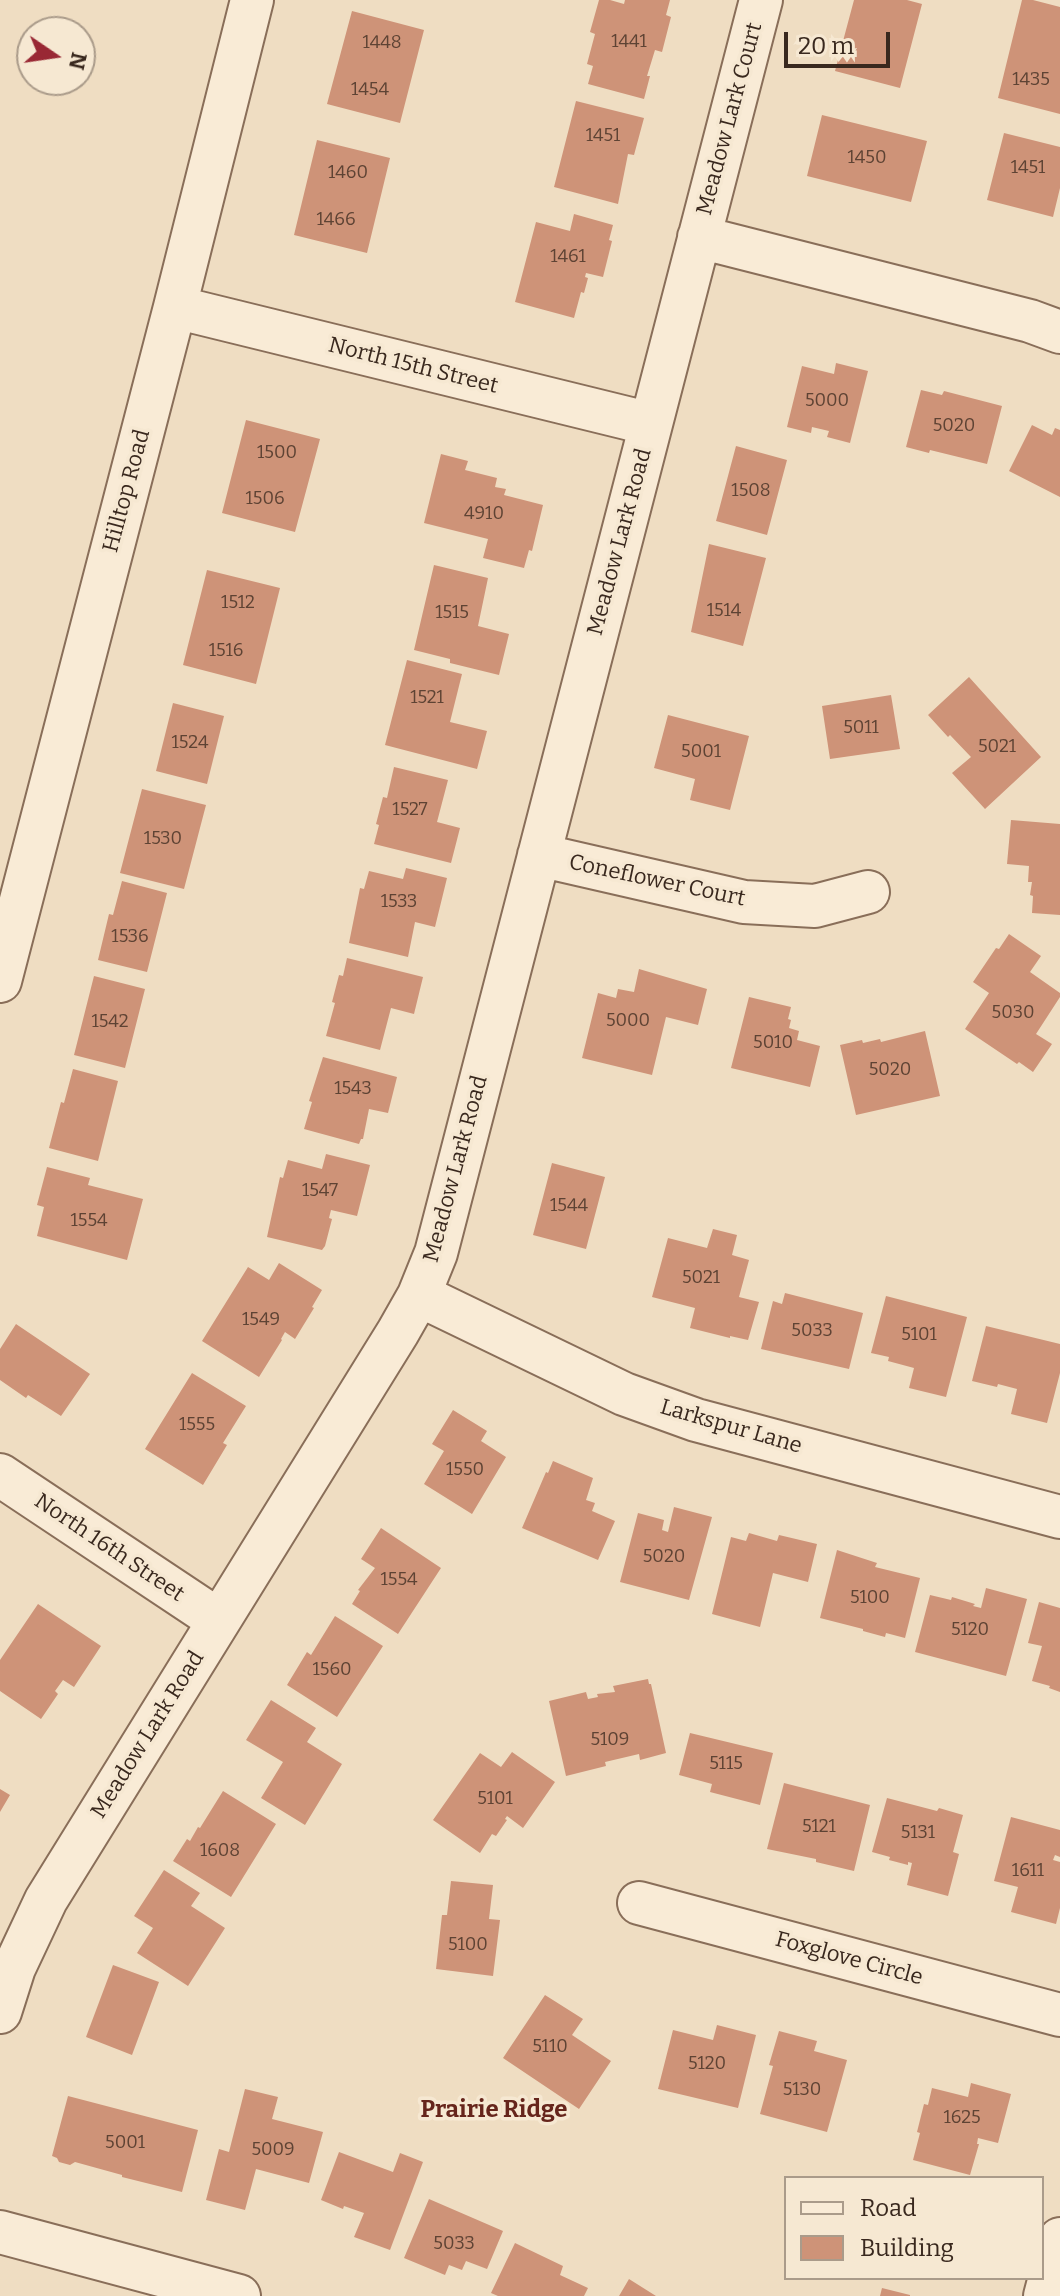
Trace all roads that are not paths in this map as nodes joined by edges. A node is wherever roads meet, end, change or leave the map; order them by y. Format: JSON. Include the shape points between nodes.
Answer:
{"nodes":[{"id":1,"x":252,"y":0,"type":"edge"},
{"id":2,"x":761,"y":0,"type":"edge"},
{"id":3,"x":699,"y":237,"type":"junction"},
{"id":4,"x":175,"y":307,"type":"junction"},
{"id":5,"x":1060,"y":332,"type":"edge"},
{"id":6,"x":651,"y":424,"type":"junction"},
{"id":7,"x":539,"y":855,"type":"junction"},
{"id":8,"x":868,"y":892,"type":"dead end"},
{"id":9,"x":0,"y":981,"type":"edge"},
{"id":10,"x":419,"y":1295,"type":"junction"},
{"id":11,"x":0,"y":1475,"type":"edge"},
{"id":12,"x":1060,"y":1517,"type":"edge"},
{"id":13,"x":218,"y":1620,"type":"junction"},
{"id":14,"x":639,"y":1903,"type":"dead end"},
{"id":15,"x":0,"y":2012,"type":"edge"},
{"id":16,"x":1060,"y":2015,"type":"edge"},
{"id":17,"x":0,"y":2232,"type":"edge"},
{"id":18,"x":1060,"y":2239,"type":"edge"},
{"id":19,"x":239,"y":2296,"type":"edge"},
{"id":20,"x":1045,"y":2296,"type":"edge"}],
"edges":[{"from":1,"to":4,"type":"street","name":"Hilltop Road"},
{"from":2,"to":3,"type":"street","name":"Meadow Lark Court"},
{"from":3,"to":5,"type":"street"},
{"from":3,"to":6,"type":"street","name":"Meadow Lark Road"},
{"from":4,"to":6,"type":"street","name":"North 15th Street"},
{"from":4,"to":9,"type":"street","name":"Hilltop Road"},
{"from":6,"to":7,"type":"street","name":"Meadow Lark Road"},
{"from":7,"to":8,"type":"street","name":"Coneflower Court","via":[[744,902],[815,906]]},
{"from":7,"to":10,"type":"street","name":"Meadow Lark Road","via":[[436,1253]]},
{"from":10,"to":12,"type":"street","name":"Larkspur Lane","via":[[624,1394],[696,1420]]},
{"from":10,"to":13,"type":"street","name":"Meadow Lark Road"},
{"from":11,"to":13,"type":"street","name":"North 16th Street"},
{"from":13,"to":15,"type":"street","name":"Meadow Lark Road","via":[[46,1900]]},
{"from":14,"to":16,"type":"street","name":"Foxglove Circle"},
{"from":17,"to":19,"type":"street"},
{"from":18,"to":20,"type":"street"}]}
